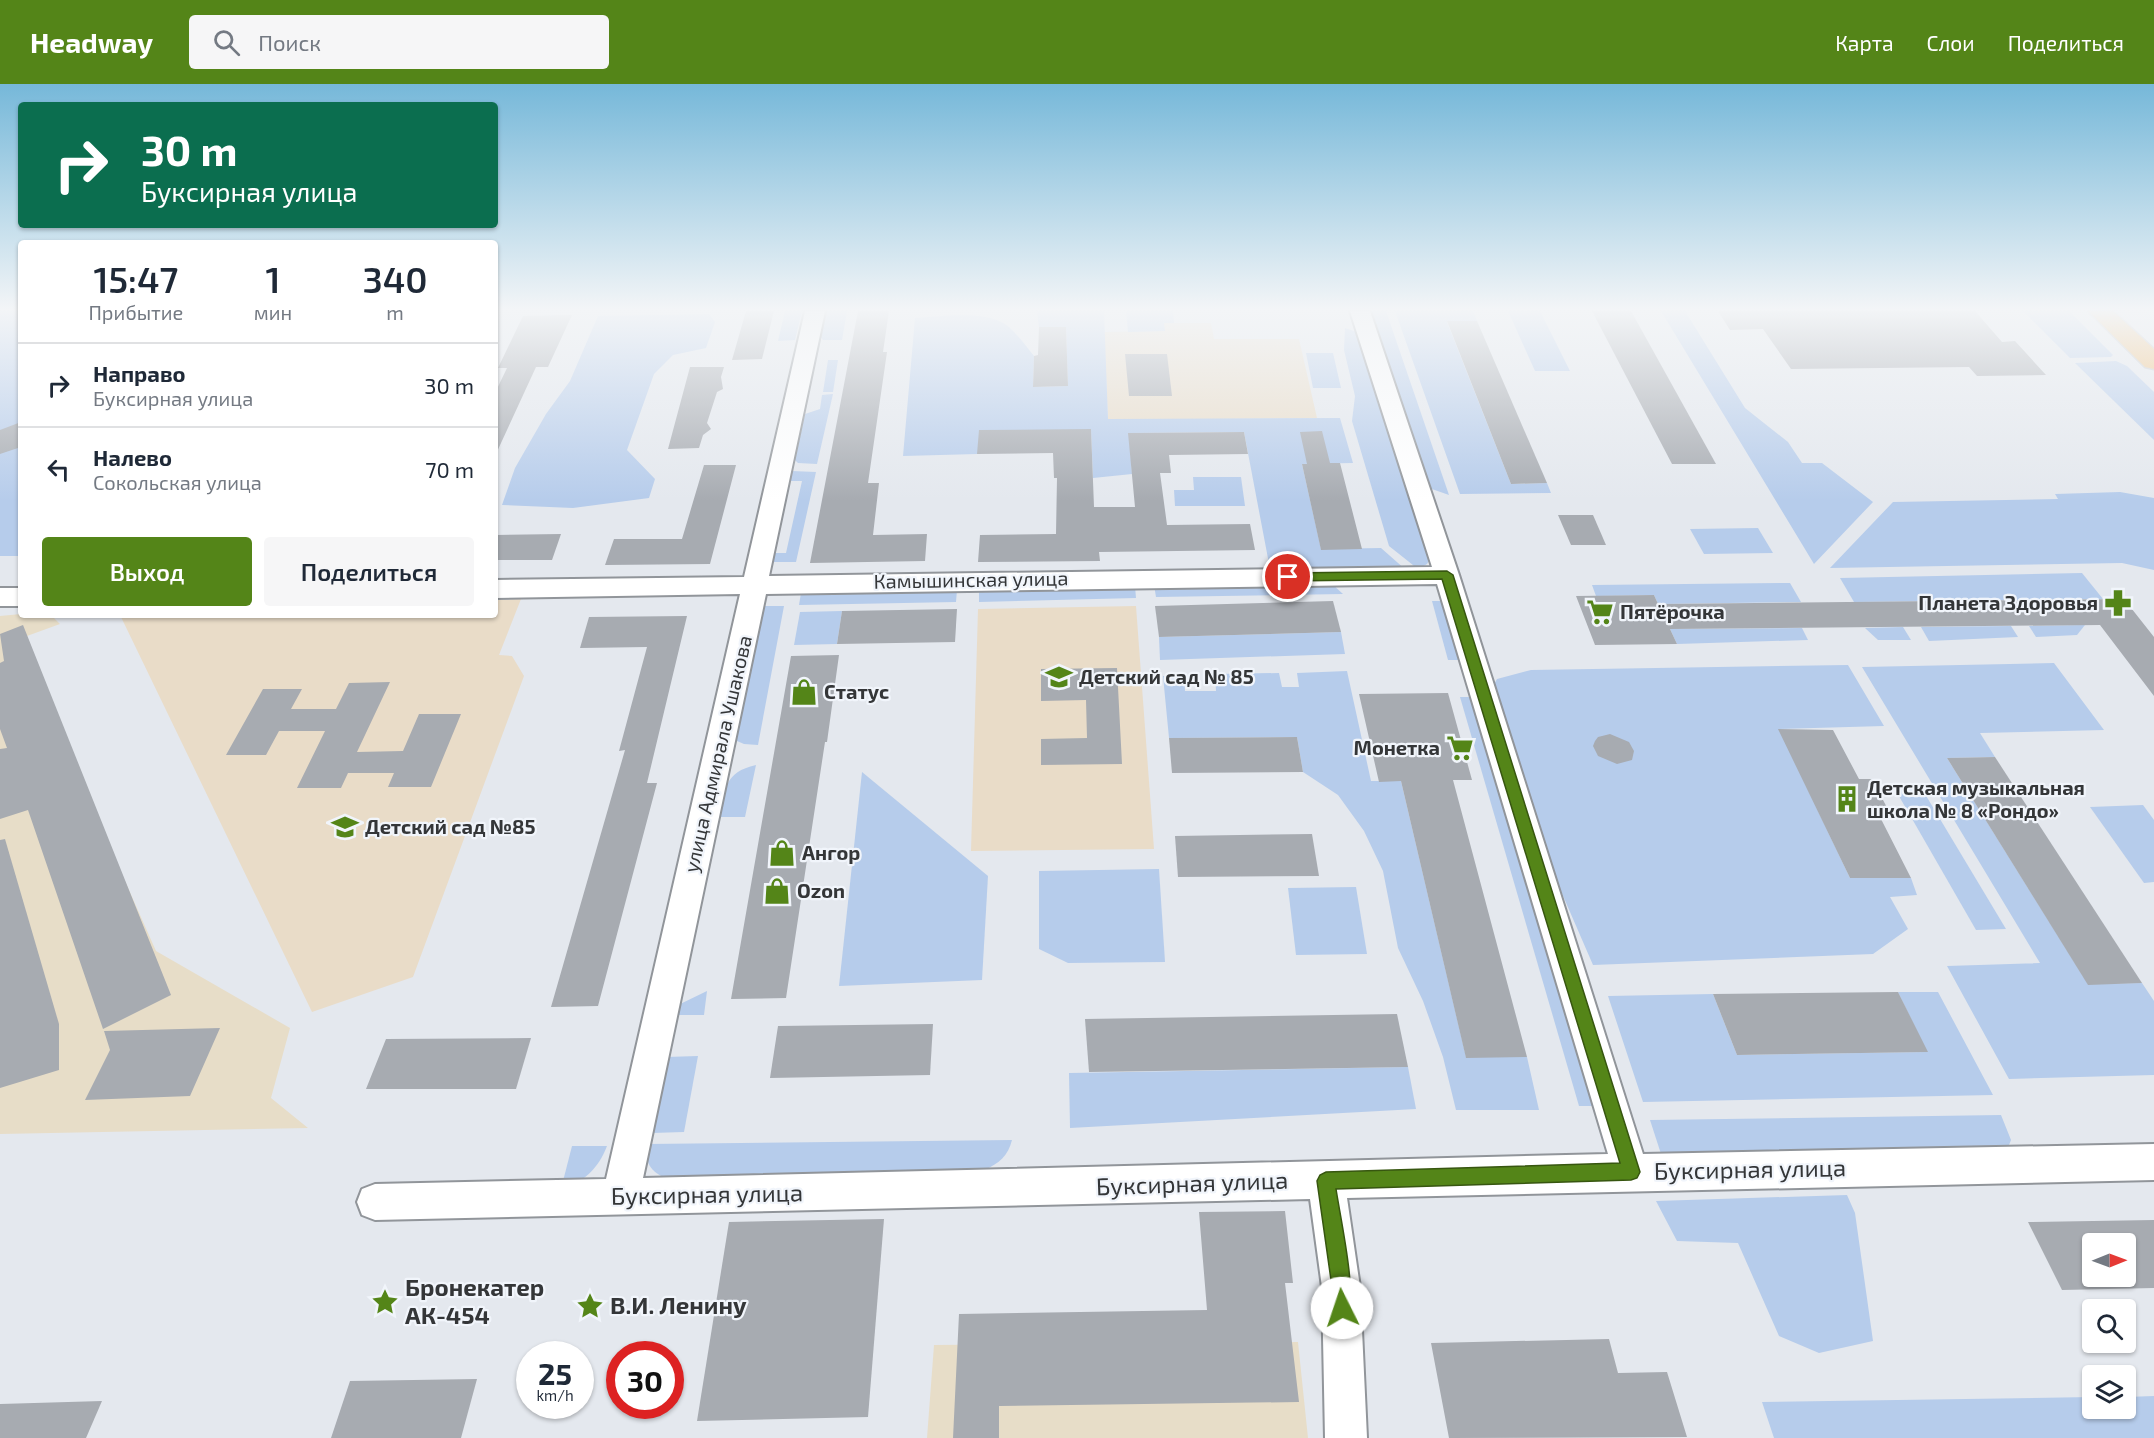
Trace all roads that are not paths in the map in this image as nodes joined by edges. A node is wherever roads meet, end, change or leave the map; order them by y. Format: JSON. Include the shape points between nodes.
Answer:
{"nodes":[{"id":1,"x":802,"y":374,"type":"edge"},
{"id":2,"x":1381,"y":374,"type":"edge"},
{"id":3,"x":1447,"y":575,"type":"junction"},
{"id":4,"x":757,"y":583,"type":"junction"},
{"id":5,"x":498,"y":589,"type":"edge"},
{"id":6,"x":0,"y":597,"type":"edge"},
{"id":7,"x":18,"y":597,"type":"edge"},
{"id":8,"x":2154,"y":1162,"type":"edge"},
{"id":9,"x":1631,"y":1172,"type":"junction"},
{"id":10,"x":1326,"y":1181,"type":"junction"},
{"id":11,"x":621,"y":1196,"type":"junction"},
{"id":12,"x":375,"y":1202,"type":"dead end"},
{"id":13,"x":1346,"y":1438,"type":"edge"}],
"edges":[{"from":1,"to":4,"type":"street","name":"улица Адмирала Ушакова"},
{"from":2,"to":3,"type":"street"},
{"from":3,"to":4,"type":"street","name":"Камышинская улица"},
{"from":3,"to":9,"type":"street"},
{"from":4,"to":5,"type":"street","name":"Камышинская улица"},
{"from":4,"to":11,"type":"street","name":"улица Адмирала Ушакова"},
{"from":6,"to":7,"type":"street"},
{"from":8,"to":9,"type":"street","name":"Буксирная улица"},
{"from":9,"to":10,"type":"street","name":"Буксирная улица"},
{"from":10,"to":11,"type":"street","name":"Буксирная улица"},
{"from":10,"to":13,"type":"street","via":[[1341,1287]]},
{"from":11,"to":12,"type":"street","name":"Буксирная улица"}]}
